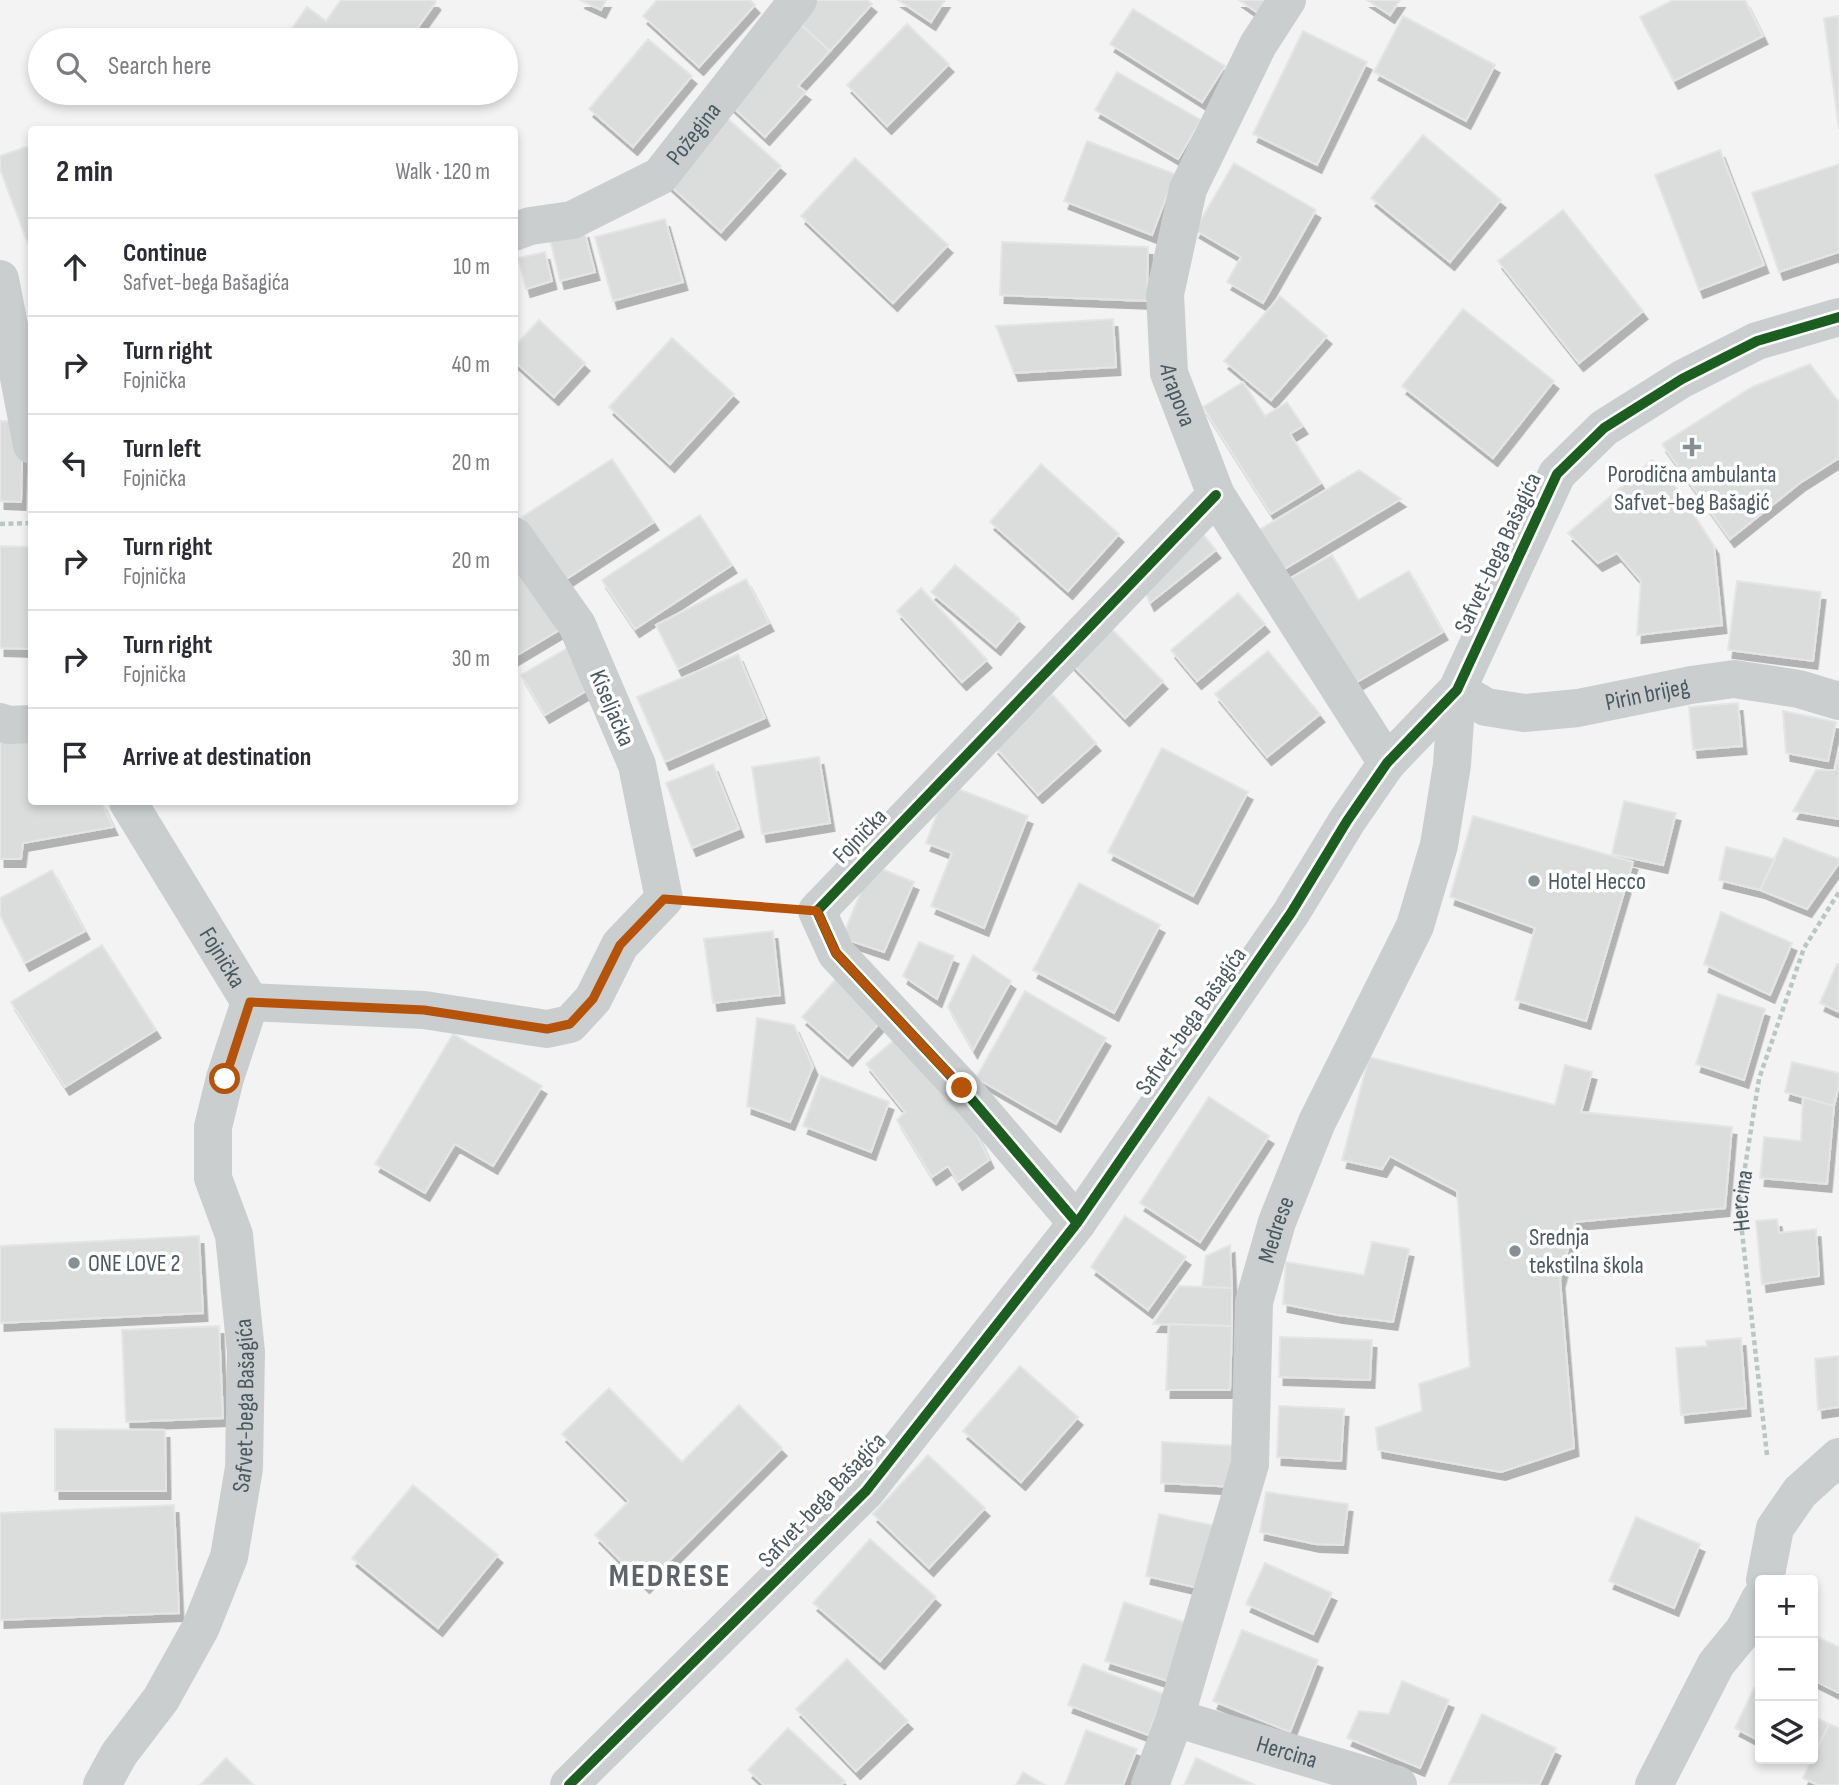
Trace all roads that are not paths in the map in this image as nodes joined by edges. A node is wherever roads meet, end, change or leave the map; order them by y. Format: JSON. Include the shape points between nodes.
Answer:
{"nodes":[{"id":1,"x":798,"y":0,"type":"edge"},
{"id":2,"x":1287,"y":0,"type":"edge"},
{"id":3,"x":518,"y":230,"type":"edge"},
{"id":4,"x":0,"y":279,"type":"edge"},
{"id":5,"x":1839,"y":317,"type":"edge"},
{"id":6,"x":28,"y":423,"type":"edge"},
{"id":7,"x":1216,"y":495,"type":"junction"},
{"id":8,"x":518,"y":542,"type":"edge"},
{"id":9,"x":1457,"y":690,"type":"junction"},
{"id":10,"x":1839,"y":701,"type":"edge"},
{"id":11,"x":0,"y":722,"type":"edge"},
{"id":12,"x":28,"y":724,"type":"edge"},
{"id":13,"x":1387,"y":762,"type":"junction"},
{"id":14,"x":130,"y":805,"type":"edge"},
{"id":15,"x":664,"y":899,"type":"joint"},
{"id":16,"x":250,"y":1002,"type":"junction"},
{"id":17,"x":1077,"y":1223,"type":"junction"},
{"id":18,"x":1839,"y":1457,"type":"edge"},
{"id":19,"x":1766,"y":1575,"type":"edge"},
{"id":20,"x":1755,"y":1609,"type":"edge"},
{"id":21,"x":1175,"y":1718,"type":"junction"},
{"id":22,"x":102,"y":1785,"type":"edge"},
{"id":23,"x":569,"y":1785,"type":"edge"},
{"id":24,"x":1150,"y":1785,"type":"edge"},
{"id":25,"x":1398,"y":1785,"type":"edge"},
{"id":26,"x":1654,"y":1785,"type":"edge"}],
"edges":[{"from":1,"to":3,"type":"street","name":"Požegina","via":[[660,176],[572,220]]},
{"from":2,"to":7,"type":"street","name":"Arapova","via":[[1258,46],[1188,190],[1165,294],[1169,373]]},
{"from":4,"to":6,"type":"street"},
{"from":5,"to":9,"type":"street","name":"Safvet-bega Bašagića","via":[[1756,341],[1682,379],[1604,428],[1557,474]]},
{"from":7,"to":13,"type":"street","name":"Arapova"},
{"from":7,"to":17,"type":"street","name":"Fojnička","via":[[817,911],[836,953],[962,1088]]},
{"from":8,"to":15,"type":"street","name":"Kiseljačka","via":[[576,625],[637,765]]},
{"from":9,"to":10,"type":"street","name":"Pirin brijeg","via":[[1486,707],[1524,713],[1578,708],[1734,679],[1799,689]]},
{"from":9,"to":13,"type":"street","name":"Safvet-bega Bašagića"},
{"from":9,"to":21,"type":"street","name":"Medrese","via":[[1452,765],[1439,845],[1415,926],[1317,1122],[1277,1222],[1254,1302],[1250,1464]]},
{"from":11,"to":12,"type":"street"},
{"from":13,"to":17,"type":"street","name":"Safvet-bega Bašagića","via":[[1291,913]]},
{"from":14,"to":16,"type":"street","name":"Fojnička"},
{"from":15,"to":16,"type":"street","name":"Fojnička","via":[[620,945],[593,999],[570,1024],[547,1029],[424,1010]]},
{"from":16,"to":22,"type":"street","name":"Safvet-bega Bašagića","via":[[213,1127],[213,1178],[234,1235],[246,1352],[244,1468],[229,1557],[201,1627],[161,1699]]},
{"from":17,"to":23,"type":"street","name":"Safvet-bega Bašagića","via":[[866,1491]]},
{"from":18,"to":19,"type":"street","via":[[1800,1492],[1775,1528]]},
{"from":20,"to":26,"type":"street","via":[[1716,1664]]},
{"from":21,"to":24,"type":"street","name":"Medrese"},
{"from":21,"to":25,"type":"street","name":"Hercina"}]}
